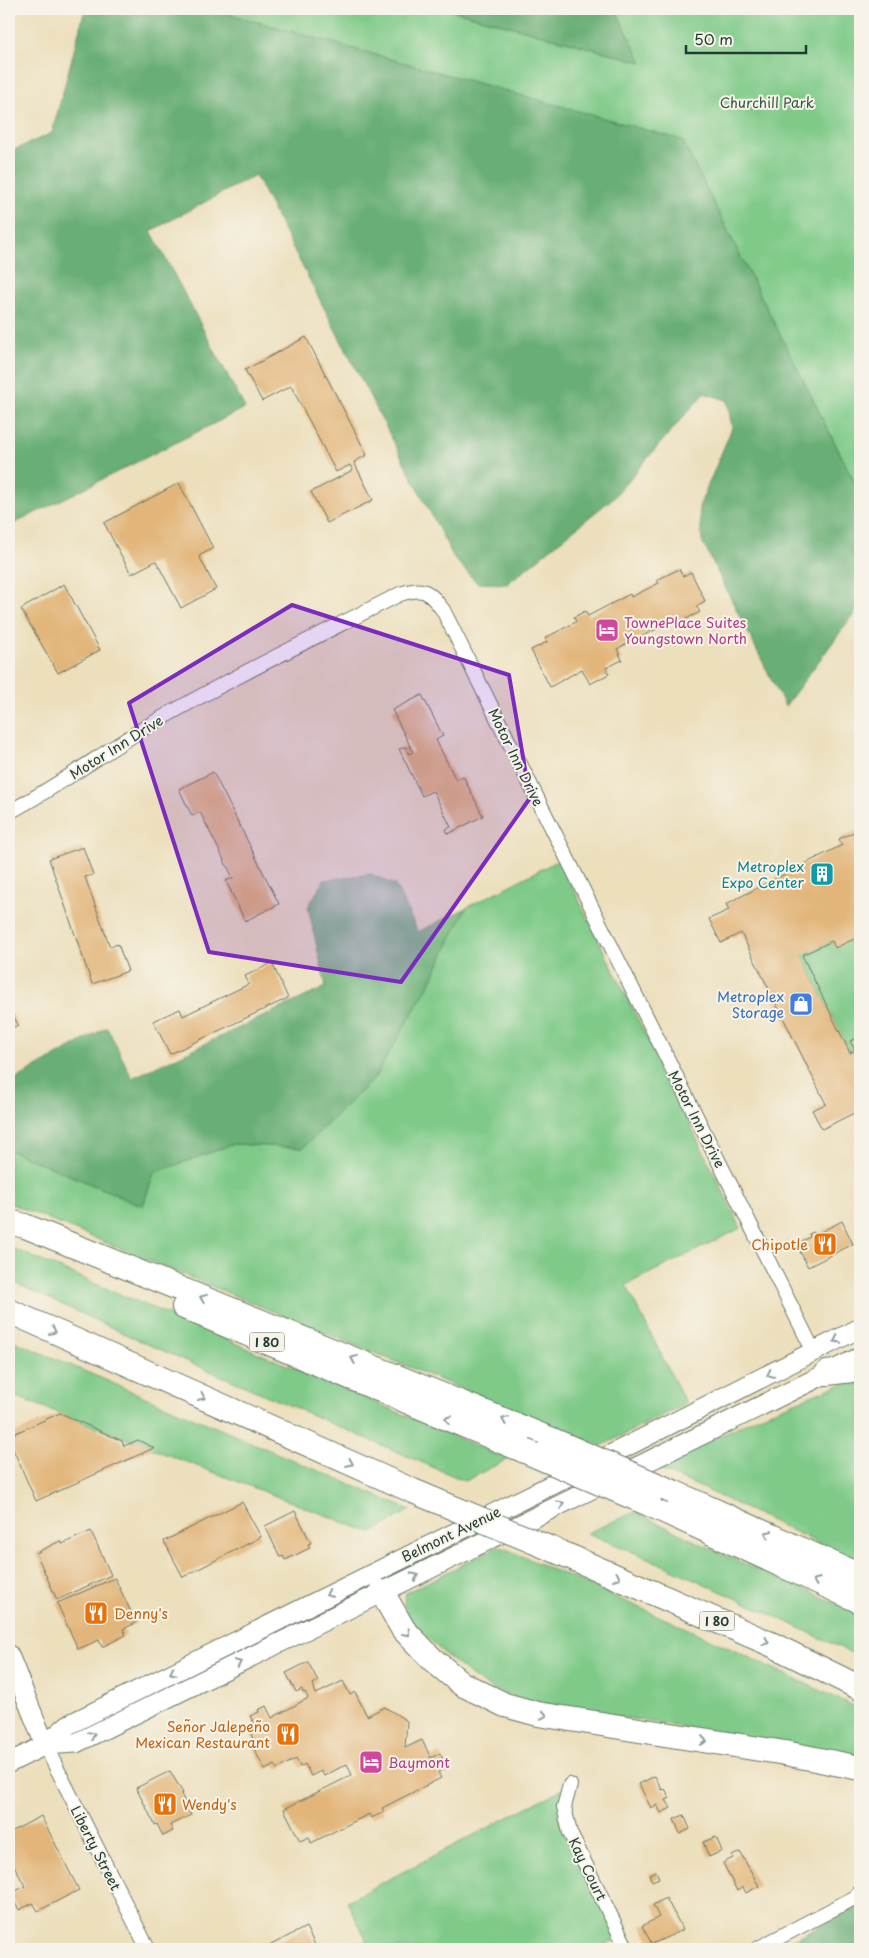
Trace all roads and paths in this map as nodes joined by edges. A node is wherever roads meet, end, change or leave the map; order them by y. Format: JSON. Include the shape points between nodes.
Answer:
{"nodes":[{"id":1,"x":9,"y":812,"type":"edge"},
{"id":2,"x":9,"y":1222,"type":"edge"},
{"id":3,"x":9,"y":1234,"type":"edge"},
{"id":4,"x":9,"y":1311,"type":"edge"},
{"id":5,"x":860,"y":1328,"type":"edge"},
{"id":6,"x":814,"y":1352,"type":"junction"},
{"id":7,"x":860,"y":1357,"type":"edge"},
{"id":8,"x":860,"y":1369,"type":"edge"},
{"id":9,"x":827,"y":1374,"type":"junction"},
{"id":10,"x":860,"y":1576,"type":"edge"},
{"id":11,"x":377,"y":1582,"type":"junction"},
{"id":12,"x":860,"y":1601,"type":"edge"},
{"id":13,"x":9,"y":1655,"type":"edge"},
{"id":14,"x":860,"y":1688,"type":"edge"},
{"id":15,"x":45,"y":1746,"type":"junction"},
{"id":16,"x":9,"y":1763,"type":"edge"},
{"id":17,"x":860,"y":1768,"type":"edge"},
{"id":18,"x":570,"y":1785,"type":"dead end"},
{"id":19,"x":860,"y":1892,"type":"edge"},
{"id":20,"x":148,"y":1949,"type":"edge"},
{"id":21,"x":627,"y":1949,"type":"edge"},
{"id":22,"x":757,"y":1949,"type":"edge"}],
"edges":[{"from":1,"to":6,"type":"street","name":"Motor Inn Drive","via":[[196,699],[400,594],[415,589],[429,593],[443,610]]},
{"from":10,"to":2,"type":"highway","one_way":true,"bridge":true,"via":[[550,1439]]},
{"from":12,"to":3,"type":"highway","number":"I 80","one_way":true,"bridge":true,"via":[[650,1504]]},
{"from":4,"to":14,"type":"highway","number":"I 80","one_way":true,"bridge":true,"via":[[413,1491],[773,1645]]},
{"from":5,"to":6,"type":"main road","name":"Belmont Avenue","one_way":true},
{"from":6,"to":11,"type":"main road","name":"Belmont Avenue","one_way":true,"via":[[541,1490]]},
{"from":7,"to":9,"type":"main road","name":"Belmont Avenue"},
{"from":8,"to":9,"type":"highway"},
{"from":11,"to":9,"type":"main road","name":"Belmont Avenue","one_way":true},
{"from":11,"to":15,"type":"main road","name":"Belmont Avenue","via":[[76,1743]]},
{"from":11,"to":17,"type":"highway","one_way":true,"via":[[403,1629],[433,1660],[462,1684],[505,1704],[538,1714]]},
{"from":13,"to":15,"type":"main road"},
{"from":15,"to":16,"type":"main road","name":"Belmont Avenue"},
{"from":15,"to":20,"type":"street","name":"Liberty Street"},
{"from":18,"to":21,"type":"street","name":"Kay Court","via":[[564,1807],[570,1833]]},
{"from":19,"to":22,"type":"street"}]}
